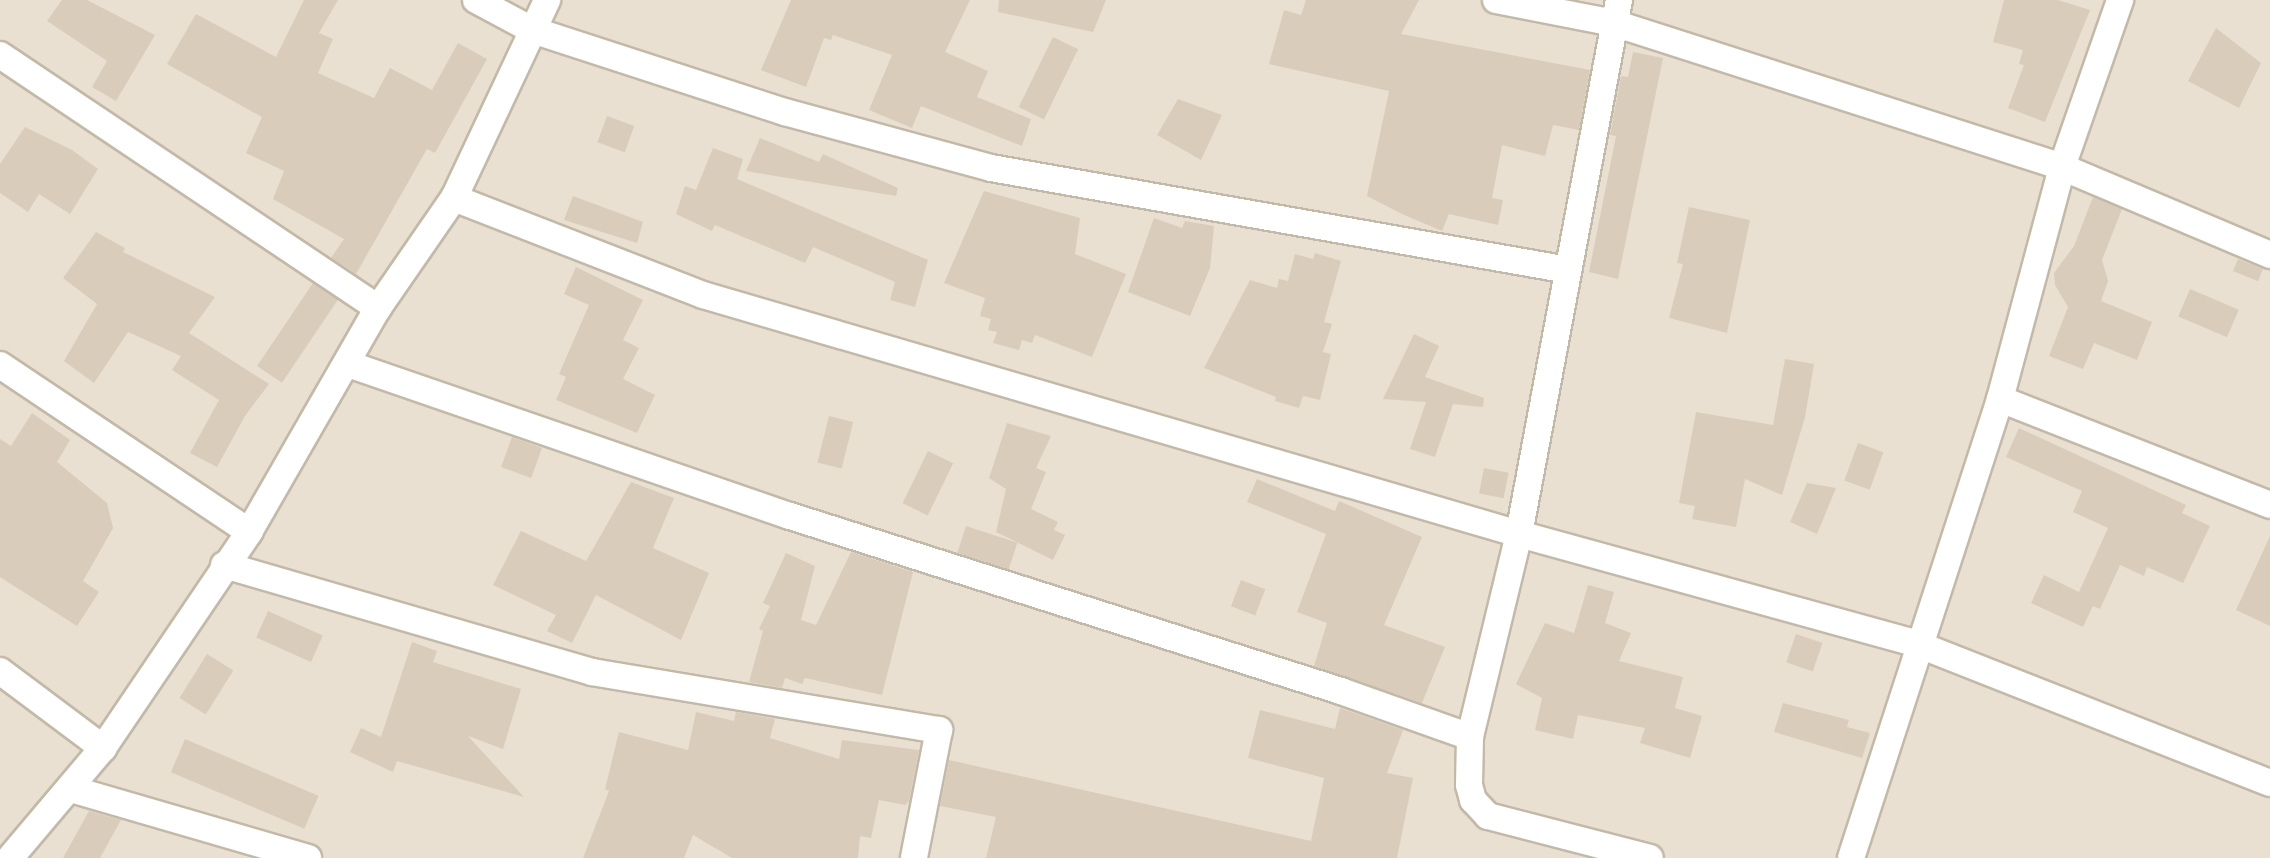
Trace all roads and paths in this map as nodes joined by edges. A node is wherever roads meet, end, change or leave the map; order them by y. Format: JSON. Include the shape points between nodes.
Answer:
{"nodes":[{"id":1,"x":476,"y":0,"type":"edge"},
{"id":2,"x":547,"y":0,"type":"edge"},
{"id":3,"x":1496,"y":0,"type":"edge"},
{"id":4,"x":2120,"y":0,"type":"edge"},
{"id":5,"x":1617,"y":11,"type":"edge"},
{"id":6,"x":532,"y":30,"type":"junction"},
{"id":7,"x":0,"y":55,"type":"edge"},
{"id":8,"x":2063,"y":167,"type":"junction"},
{"id":9,"x":454,"y":198,"type":"junction"},
{"id":10,"x":2270,"y":255,"type":"edge"},
{"id":11,"x":1568,"y":270,"type":"junction"},
{"id":12,"x":378,"y":308,"type":"junction"},
{"id":13,"x":348,"y":364,"type":"junction"},
{"id":14,"x":0,"y":365,"type":"edge"},
{"id":15,"x":2000,"y":398,"type":"junction"},
{"id":16,"x":2270,"y":505,"type":"edge"},
{"id":17,"x":249,"y":532,"type":"junction"},
{"id":18,"x":1519,"y":534,"type":"junction"},
{"id":19,"x":224,"y":565,"type":"junction"},
{"id":20,"x":1917,"y":644,"type":"junction"},
{"id":21,"x":0,"y":671,"type":"edge"},
{"id":22,"x":1470,"y":737,"type":"junction"},
{"id":23,"x":103,"y":748,"type":"junction"},
{"id":24,"x":2270,"y":783,"type":"edge"},
{"id":25,"x":71,"y":789,"type":"junction"},
{"id":26,"x":10,"y":858,"type":"edge"},
{"id":27,"x":308,"y":858,"type":"edge"},
{"id":28,"x":914,"y":858,"type":"edge"},
{"id":29,"x":1650,"y":858,"type":"edge"},
{"id":30,"x":1851,"y":858,"type":"edge"}],
"edges":[{"from":1,"to":6,"type":"street"},
{"from":2,"to":6,"type":"street"},
{"from":3,"to":5,"type":"street"},
{"from":4,"to":8,"type":"street"},
{"from":5,"to":8,"type":"street"},
{"from":5,"to":11,"type":"street"},
{"from":6,"to":9,"type":"street"},
{"from":6,"to":11,"type":"street","via":[[785,112],[991,168]]},
{"from":7,"to":12,"type":"street"},
{"from":8,"to":10,"type":"street"},
{"from":8,"to":15,"type":"street"},
{"from":9,"to":12,"type":"street"},
{"from":9,"to":18,"type":"street","via":[[703,295]]},
{"from":11,"to":18,"type":"street"},
{"from":12,"to":13,"type":"street"},
{"from":13,"to":17,"type":"street"},
{"from":13,"to":22,"type":"street","via":[[803,520],[1341,691]]},
{"from":14,"to":17,"type":"street"},
{"from":15,"to":16,"type":"street"},
{"from":15,"to":20,"type":"street"},
{"from":17,"to":19,"type":"street"},
{"from":18,"to":20,"type":"street"},
{"from":18,"to":22,"type":"street"},
{"from":19,"to":23,"type":"street"},
{"from":19,"to":28,"type":"street","via":[[592,672],[939,730]]},
{"from":20,"to":24,"type":"street"},
{"from":20,"to":30,"type":"street"},
{"from":21,"to":23,"type":"street"},
{"from":22,"to":29,"type":"street","via":[[1469,786],[1473,800],[1488,816]]},
{"from":23,"to":25,"type":"street"},
{"from":25,"to":26,"type":"street"},
{"from":25,"to":27,"type":"street"}]}
